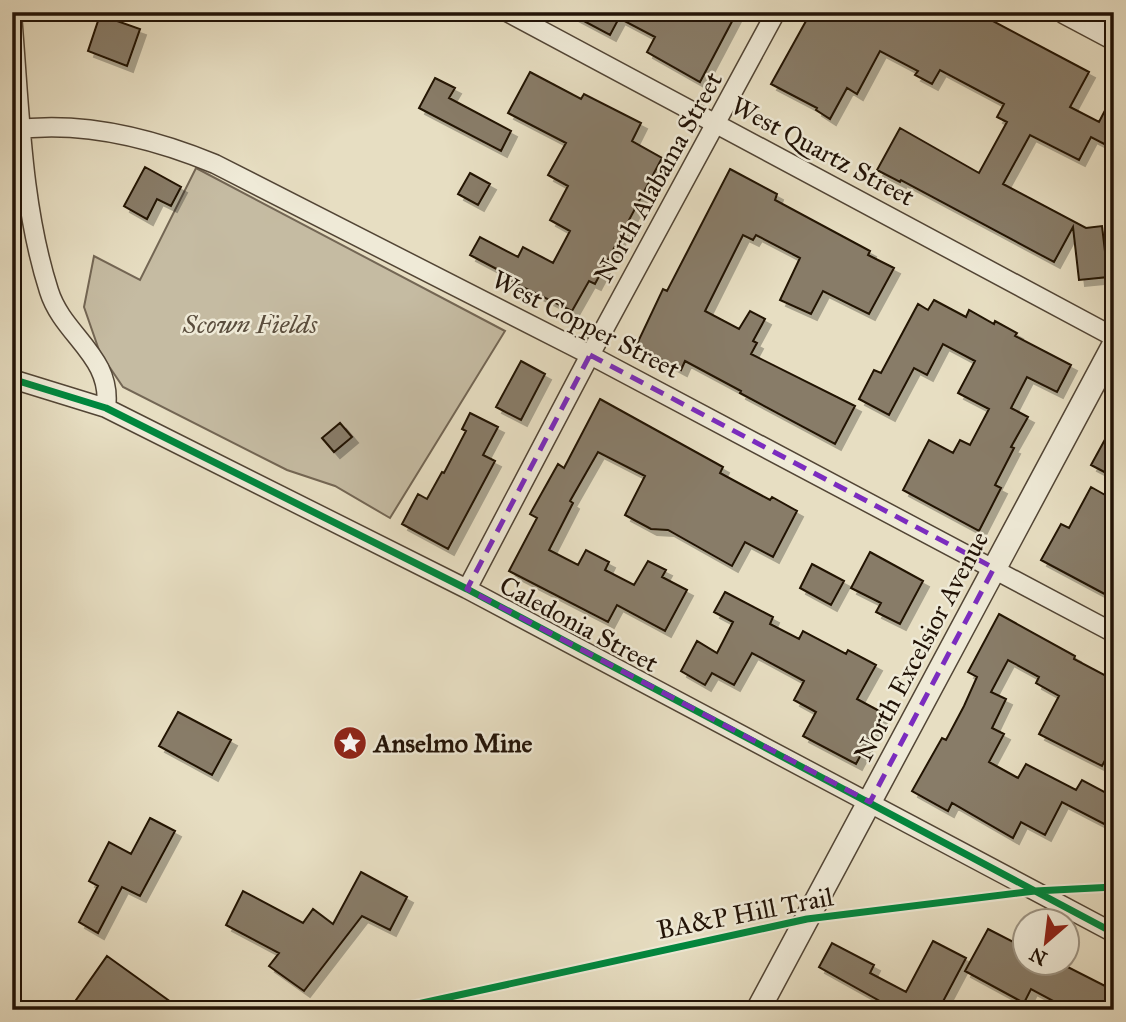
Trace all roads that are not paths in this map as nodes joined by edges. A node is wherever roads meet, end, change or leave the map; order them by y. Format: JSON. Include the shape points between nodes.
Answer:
{"nodes":[{"id":1,"x":507,"y":12,"type":"edge"},
{"id":2,"x":776,"y":12,"type":"edge"},
{"id":3,"x":1065,"y":12,"type":"edge"},
{"id":4,"x":12,"y":15,"type":"edge"},
{"id":5,"x":1114,"y":38,"type":"edge"},
{"id":6,"x":717,"y":124,"type":"junction"},
{"id":7,"x":17,"y":129,"type":"edge"},
{"id":8,"x":1114,"y":337,"type":"edge"},
{"id":9,"x":1114,"y":345,"type":"edge"},
{"id":10,"x":590,"y":355,"type":"junction"},
{"id":11,"x":13,"y":381,"type":"edge"},
{"id":12,"x":106,"y":408,"type":"junction"},
{"id":13,"x":995,"y":568,"type":"junction"},
{"id":14,"x":467,"y":589,"type":"junction"},
{"id":15,"x":1114,"y":633,"type":"edge"},
{"id":16,"x":870,"y":802,"type":"junction"},
{"id":17,"x":1114,"y":933,"type":"edge"},
{"id":18,"x":758,"y":1010,"type":"edge"}],
"edges":[{"from":1,"to":6,"type":"street","name":"West Quartz Street"},
{"from":2,"to":6,"type":"street","name":"North Alabama Street"},
{"from":3,"to":5,"type":"street"},
{"from":4,"to":7,"type":"street"},
{"from":6,"to":8,"type":"street","name":"West Quartz Street"},
{"from":6,"to":10,"type":"street","name":"North Alabama Street"},
{"from":7,"to":10,"type":"street","name":"West Copper Street","via":[[65,127],[120,134],[203,159]]},
{"from":7,"to":12,"type":"street","via":[[49,291],[54,306],[105,378]]},
{"from":9,"to":13,"type":"street","name":"North Excelsior Avenue"},
{"from":10,"to":13,"type":"street","name":"West Copper Street"},
{"from":10,"to":14,"type":"street","name":"North Alabama Street"},
{"from":11,"to":12,"type":"street","name":"Caledonia Street"},
{"from":12,"to":14,"type":"street","name":"Caledonia Street"},
{"from":13,"to":15,"type":"street","name":"West Copper Street"},
{"from":13,"to":16,"type":"street","name":"North Excelsior Avenue"},
{"from":14,"to":16,"type":"street","name":"Caledonia Street"},
{"from":16,"to":17,"type":"street","name":"Caledonia Street"},
{"from":16,"to":18,"type":"street","name":"North Excelsior Avenue"}]}
